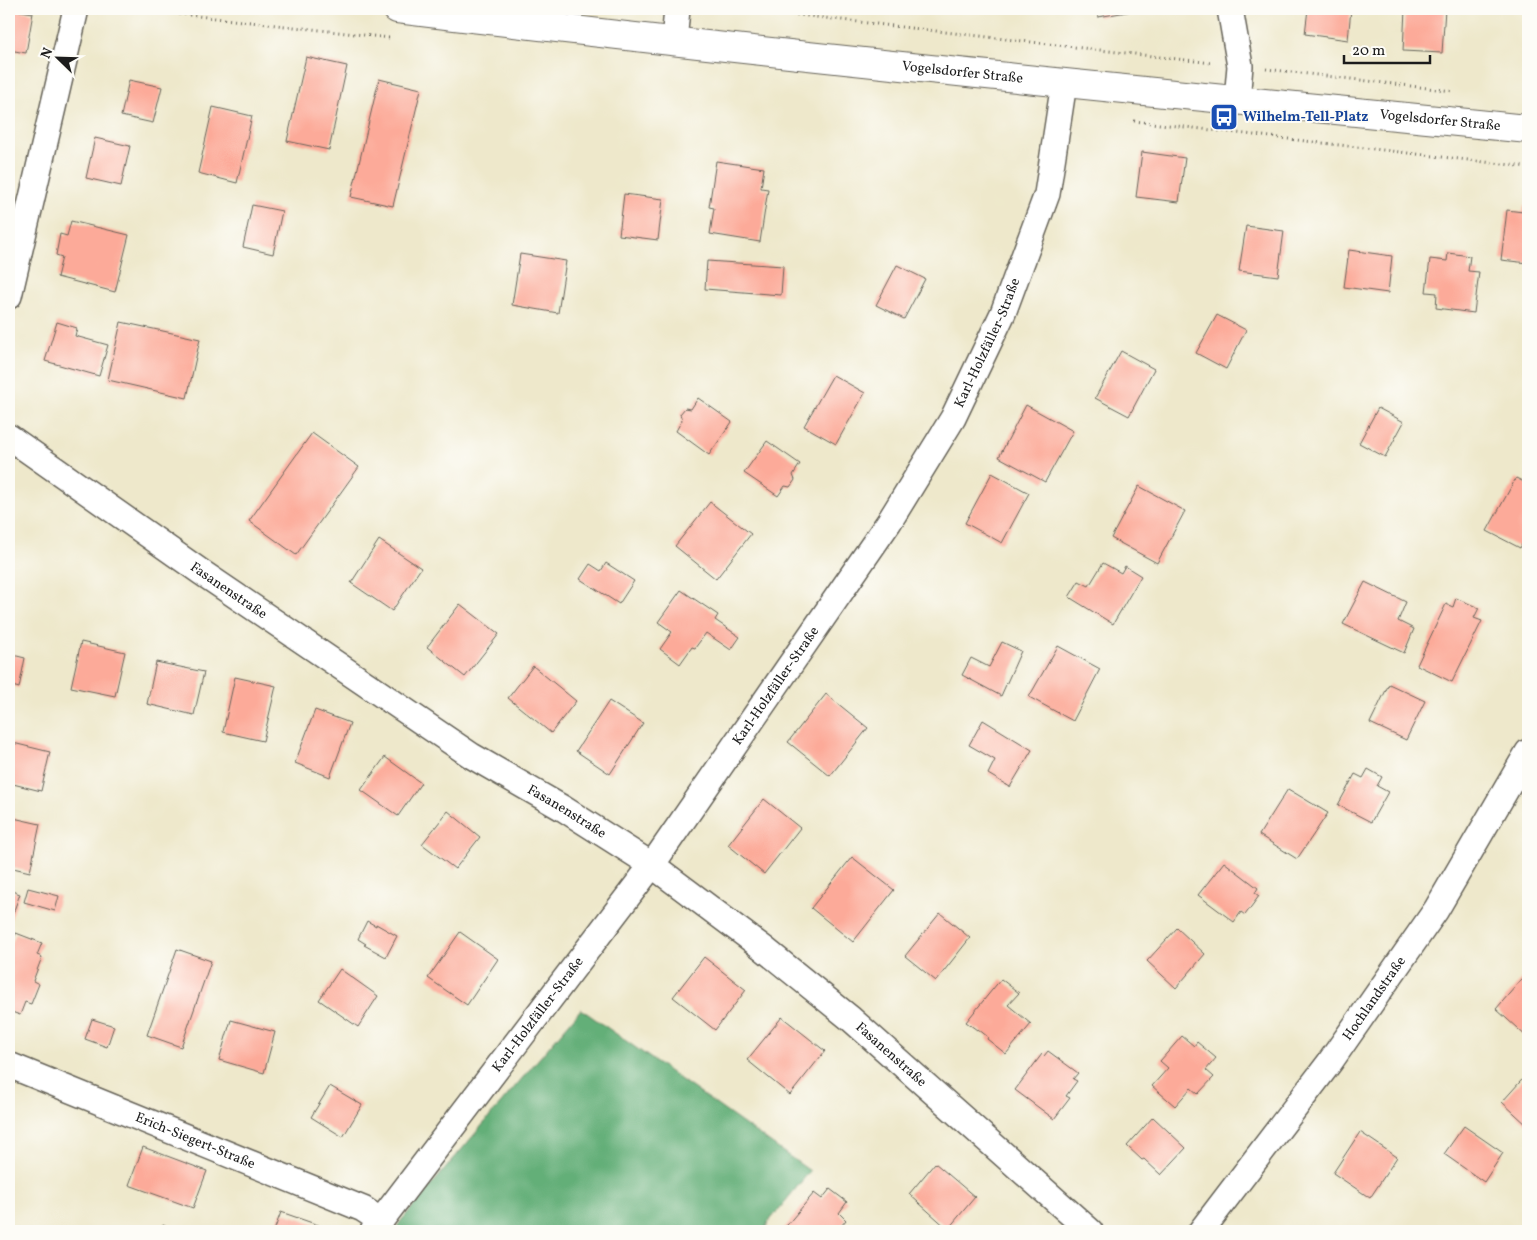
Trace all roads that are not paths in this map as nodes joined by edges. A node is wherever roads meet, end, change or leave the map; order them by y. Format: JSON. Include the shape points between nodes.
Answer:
{"nodes":[{"id":1,"x":76,"y":9,"type":"edge"},
{"id":2,"x":397,"y":9,"type":"edge"},
{"id":3,"x":677,"y":9,"type":"edge"},
{"id":4,"x":1230,"y":9,"type":"edge"},
{"id":5,"x":674,"y":42,"type":"junction"},
{"id":6,"x":1064,"y":83,"type":"junction"},
{"id":7,"x":1237,"y":100,"type":"junction"},
{"id":8,"x":1528,"y":129,"type":"edge"},
{"id":9,"x":9,"y":296,"type":"edge"},
{"id":10,"x":9,"y":437,"type":"edge"},
{"id":11,"x":1528,"y":752,"type":"edge"},
{"id":12,"x":652,"y":865,"type":"junction"},
{"id":13,"x":9,"y":1065,"type":"edge"},
{"id":14,"x":377,"y":1226,"type":"edge"},
{"id":15,"x":1090,"y":1231,"type":"edge"},
{"id":16,"x":1201,"y":1231,"type":"edge"}],
"edges":[{"from":1,"to":9,"type":"street"},
{"from":2,"to":5,"type":"street","name":"Vogelsdorfer Straße"},
{"from":3,"to":5,"type":"street"},
{"from":4,"to":7,"type":"street","via":[[1240,66]]},
{"from":5,"to":6,"type":"street","name":"Vogelsdorfer Straße"},
{"from":6,"to":7,"type":"street","name":"Vogelsdorfer Straße"},
{"from":6,"to":12,"type":"street","name":"Karl-Holzfäller-Straße","via":[[1046,194],[1003,313],[952,418],[890,522]]},
{"from":7,"to":8,"type":"street","name":"Vogelsdorfer Straße"},
{"from":10,"to":12,"type":"street","name":"Fasanenstraße","via":[[472,756]]},
{"from":11,"to":16,"type":"street","name":"Hochlandstraße","via":[[1436,910],[1330,1062]]},
{"from":12,"to":14,"type":"street","name":"Karl-Holzfäller-Straße"},
{"from":12,"to":15,"type":"street","name":"Fasanenstraße","via":[[851,1019]]},
{"from":13,"to":14,"type":"street","name":"Erich-Siegert-Straße","via":[[363,1209]]}]}
